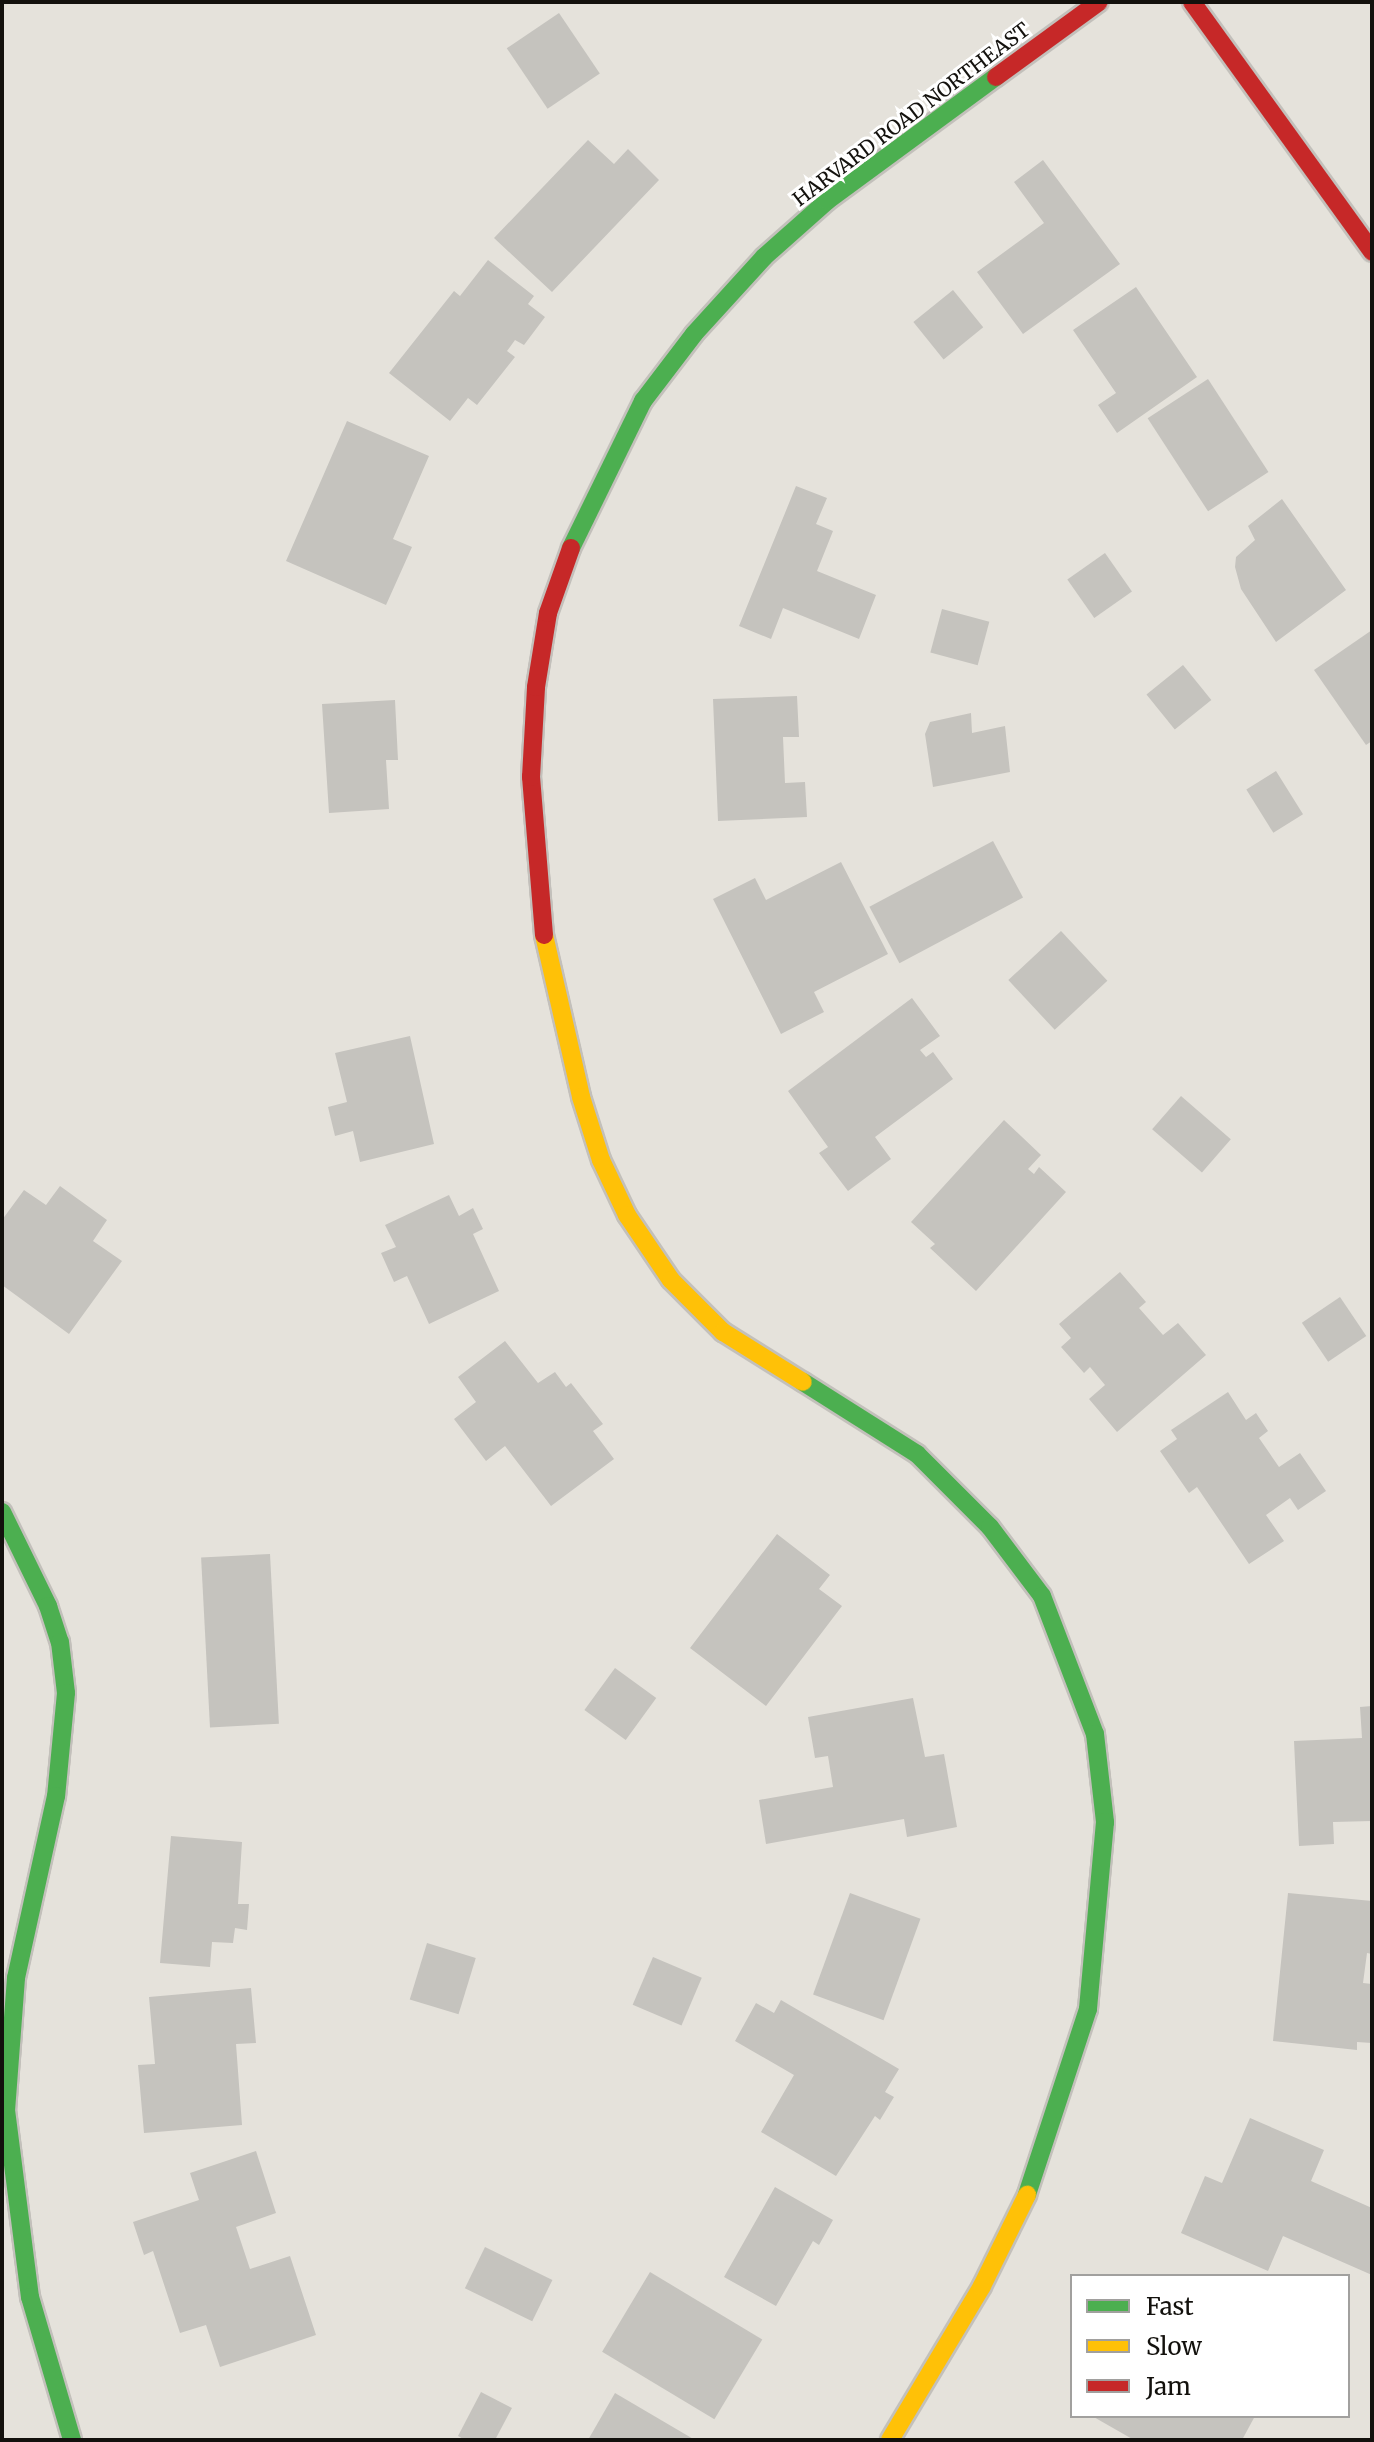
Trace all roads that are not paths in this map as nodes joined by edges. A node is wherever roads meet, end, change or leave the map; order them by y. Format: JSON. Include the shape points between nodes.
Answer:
{"nodes":[{"id":1,"x":1099,"y":2,"type":"edge"},
{"id":2,"x":1192,"y":2,"type":"edge"},
{"id":3,"x":1372,"y":252,"type":"edge"},
{"id":4,"x":2,"y":1512,"type":"edge"},
{"id":5,"x":72,"y":2440,"type":"edge"},
{"id":6,"x":890,"y":2440,"type":"edge"}],
"edges":[{"from":1,"to":6,"type":"street","name":"HARVARD ROAD NORTHEAST","via":[[827,201],[764,257],[694,334],[643,401],[574,538],[548,613],[536,687],[531,777],[544,940],[585,1110],[627,1215],[671,1280],[723,1332],[917,1454],[990,1527],[1042,1596],[1095,1734],[1105,1822],[1088,2009],[1030,2188],[982,2286]]},
{"from":2,"to":3,"type":"street"},
{"from":4,"to":5,"type":"street","via":[[48,1606],[60,1642],[66,1693],[56,1796],[16,1978],[6,2110],[30,2297]]}]}
